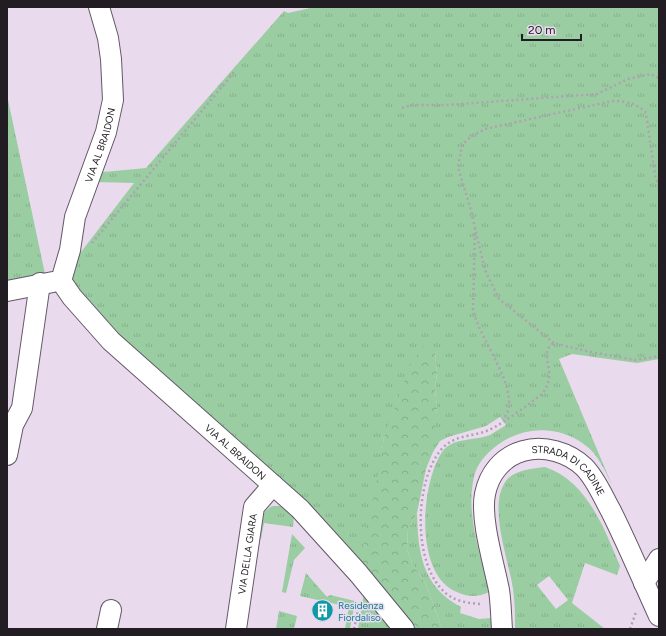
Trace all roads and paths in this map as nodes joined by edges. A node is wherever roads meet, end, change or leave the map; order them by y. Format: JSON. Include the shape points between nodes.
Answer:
{"nodes":[{"id":1,"x":99,"y":7,"type":"edge"},
{"id":2,"x":235,"y":71,"type":"dead end"},
{"id":3,"x":659,"y":78,"type":"edge"},
{"id":4,"x":402,"y":108,"type":"dead end"},
{"id":5,"x":659,"y":187,"type":"edge"},
{"id":6,"x":475,"y":225,"type":"junction"},
{"id":7,"x":90,"y":245,"type":"dead end"},
{"id":8,"x":60,"y":281,"type":"junction"},
{"id":9,"x":40,"y":283,"type":"junction"},
{"id":10,"x":7,"y":291,"type":"edge"},
{"id":11,"x":554,"y":343,"type":"dead end"},
{"id":12,"x":503,"y":421,"type":"dead end"},
{"id":13,"x":7,"y":455,"type":"edge"},
{"id":14,"x":272,"y":485,"type":"junction"},
{"id":15,"x":659,"y":559,"type":"edge"},
{"id":16,"x":644,"y":583,"type":"junction"},
{"id":17,"x":359,"y":602,"type":"dead end"},
{"id":18,"x":111,"y":610,"type":"dead end"},
{"id":19,"x":659,"y":616,"type":"edge"},
{"id":20,"x":107,"y":629,"type":"edge"},
{"id":21,"x":236,"y":629,"type":"edge"},
{"id":22,"x":354,"y":629,"type":"edge"},
{"id":23,"x":404,"y":629,"type":"edge"},
{"id":24,"x":502,"y":629,"type":"edge"}],
"edges":[{"from":1,"to":8,"type":"street","name":"VIA AL BRAIDON","via":[[112,59],[113,100],[106,132],[75,217],[70,250]]},
{"from":2,"to":7,"type":"path"},
{"from":3,"to":4,"type":"path","via":[[651,74],[628,79],[597,94],[447,105],[412,105]]},
{"from":5,"to":6,"type":"path","via":[[646,113],[636,105],[612,101],[485,129],[470,137],[462,146],[458,167]]},
{"from":6,"to":11,"type":"path","via":[[485,270],[499,299]]},
{"from":6,"to":12,"type":"path","via":[[473,309],[506,387],[509,400]]},
{"from":8,"to":9,"type":"street"},
{"from":8,"to":14,"type":"street","name":"VIA AL BRAIDON","via":[[111,341]]},
{"from":9,"to":10,"type":"street"},
{"from":9,"to":13,"type":"street","via":[[22,408],[13,425]]},
{"from":14,"to":21,"type":"street","name":"VIA DELLA GIARA","via":[[254,507]]},
{"from":14,"to":23,"type":"street","name":"VIA AL BRAIDON","via":[[300,509],[325,536]]},
{"from":15,"to":16,"type":"street"},
{"from":16,"to":19,"type":"street","name":"STRADA DI CADINE"},
{"from":16,"to":24,"type":"street","name":"STRADA DI CADINE","via":[[604,497],[585,468],[562,452],[531,449],[515,454],[499,465],[490,478],[485,496],[484,514],[499,592]]},
{"from":17,"to":22,"type":"path"},
{"from":18,"to":20,"type":"street"}]}
